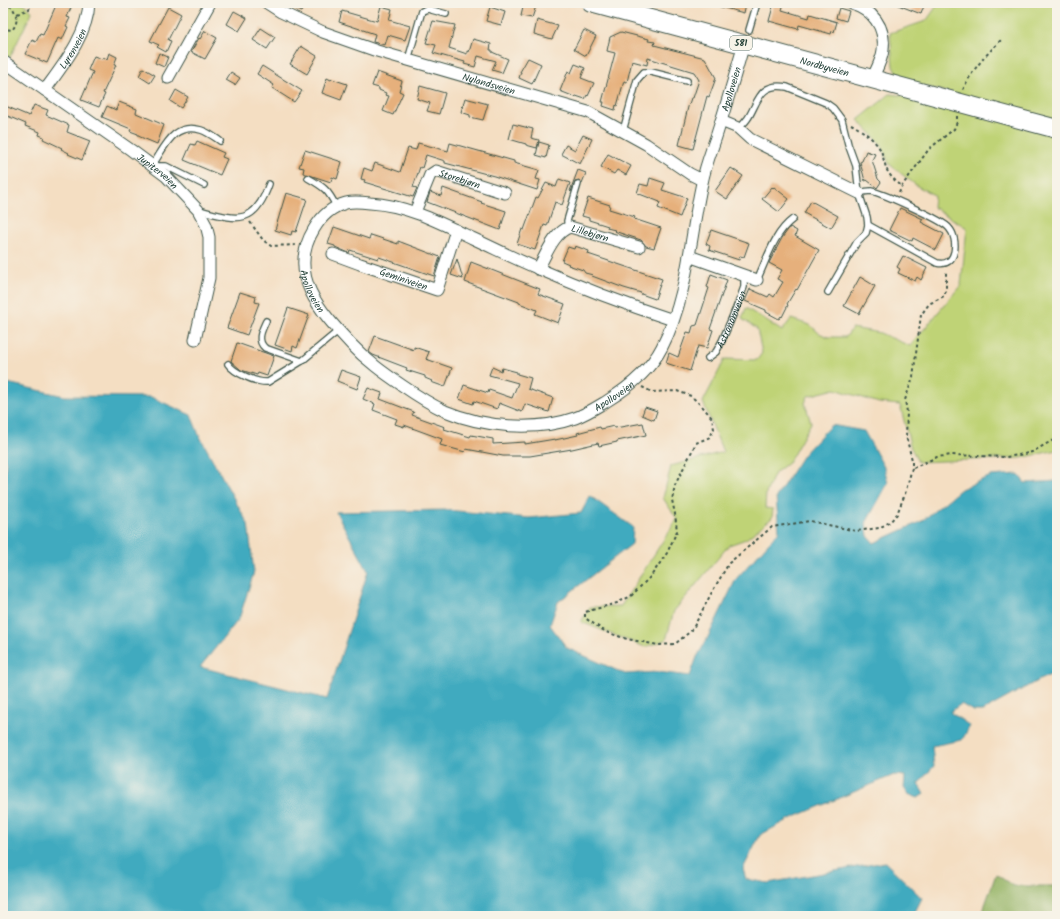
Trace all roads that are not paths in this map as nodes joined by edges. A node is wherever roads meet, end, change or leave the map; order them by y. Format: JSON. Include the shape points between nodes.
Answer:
{"nodes":[{"id":1,"x":89,"y":3,"type":"edge"},
{"id":2,"x":210,"y":3,"type":"edge"},
{"id":3,"x":267,"y":3,"type":"edge"},
{"id":4,"x":592,"y":3,"type":"edge"},
{"id":5,"x":757,"y":3,"type":"edge"},
{"id":6,"x":851,"y":3,"type":"edge"},
{"id":7,"x":869,"y":6,"type":"edge"},
{"id":8,"x":446,"y":14,"type":"dead end"},
{"id":9,"x":746,"y":37,"type":"junction"},
{"id":10,"x":408,"y":60,"type":"junction"},
{"id":11,"x":3,"y":61,"type":"edge"},
{"id":12,"x":168,"y":78,"type":"dead end"},
{"id":13,"x":872,"y":79,"type":"junction"},
{"id":14,"x":687,"y":81,"type":"dead end"},
{"id":15,"x":45,"y":90,"type":"junction"},
{"id":16,"x":721,"y":121,"type":"junction"},
{"id":17,"x":738,"y":128,"type":"junction"},
{"id":18,"x":1057,"y":129,"type":"edge"},
{"id":19,"x":623,"y":131,"type":"junction"},
{"id":20,"x":220,"y":141,"type":"dead end"},
{"id":21,"x":152,"y":166,"type":"junction"},
{"id":22,"x":308,"y":178,"type":"dead end"},
{"id":23,"x":702,"y":180,"type":"junction"},
{"id":24,"x":269,"y":184,"type":"dead end"},
{"id":25,"x":578,"y":184,"type":"dead end"},
{"id":26,"x":204,"y":185,"type":"dead end"},
{"id":27,"x":505,"y":192,"type":"dead end"},
{"id":28,"x":859,"y":193,"type":"junction"},
{"id":29,"x":336,"y":206,"type":"junction"},
{"id":30,"x":198,"y":210,"type":"junction"},
{"id":31,"x":415,"y":212,"type":"junction"},
{"id":32,"x":792,"y":219,"type":"dead end"},
{"id":33,"x":868,"y":225,"type":"junction"},
{"id":34,"x":568,"y":228,"type":"junction"},
{"id":35,"x":456,"y":230,"type":"junction"},
{"id":36,"x":639,"y":247,"type":"dead end"},
{"id":37,"x":333,"y":254,"type":"dead end"},
{"id":38,"x":689,"y":256,"type":"junction"},
{"id":39,"x":538,"y":269,"type":"junction"},
{"id":40,"x":744,"y":276,"type":"junction"},
{"id":41,"x":757,"y":280,"type":"joint"},
{"id":42,"x":828,"y":292,"type":"dead end"},
{"id":43,"x":266,"y":320,"type":"dead end"},
{"id":44,"x":673,"y":320,"type":"junction"},
{"id":45,"x":338,"y":331,"type":"junction"},
{"id":46,"x":195,"y":340,"type":"dead end"},
{"id":47,"x":708,"y":358,"type":"dead end"},
{"id":48,"x":302,"y":361,"type":"junction"},
{"id":49,"x":228,"y":364,"type":"dead end"}],
"edges":[{"from":1,"to":15,"type":"street","name":"Lyrenveien","via":[[86,21],[77,42]]},
{"from":2,"to":12,"type":"street"},
{"from":3,"to":10,"type":"street","name":"Nylandsveien","via":[[336,37]]},
{"from":4,"to":9,"type":"main road","name":"Nordbyveien","number":"581"},
{"from":5,"to":9,"type":"lane"},
{"from":6,"to":7,"type":"street"},
{"from":7,"to":13,"type":"street","via":[[879,26],[883,43],[881,57]]},
{"from":8,"to":10,"type":"lane","via":[[428,9],[422,11]]},
{"from":9,"to":13,"type":"main road","name":"Nordbyveien","number":"581"},
{"from":9,"to":16,"type":"street","name":"Apolloveien"},
{"from":10,"to":19,"type":"street","name":"Nylandsveien","via":[[576,107]]},
{"from":11,"to":15,"type":"street","name":"Jupiterveien"},
{"from":13,"to":18,"type":"main road","name":"Nordbyveien","number":"581"},
{"from":14,"to":19,"type":"lane","via":[[644,72],[637,80]]},
{"from":15,"to":21,"type":"street","name":"Jupiterveien"},
{"from":16,"to":17,"type":"street"},
{"from":16,"to":23,"type":"street","name":"Apolloveien"},
{"from":17,"to":28,"type":"street","via":[[750,138]]},
{"from":17,"to":28,"type":"lane","via":[[744,124],[763,91],[780,86],[826,103],[842,120],[856,166]]},
{"from":19,"to":23,"type":"street","name":"Nylandsveien"},
{"from":20,"to":21,"type":"lane","via":[[202,130],[181,129],[174,134]]},
{"from":21,"to":26,"type":"lane","via":[[166,166]]},
{"from":21,"to":30,"type":"street","name":"Jupiterveien","via":[[176,185]]},
{"from":22,"to":29,"type":"lane","via":[[323,187]]},
{"from":23,"to":38,"type":"street","name":"Apolloveien"},
{"from":24,"to":30,"type":"lane","via":[[259,205],[247,216],[232,218]]},
{"from":25,"to":34,"type":"lane","via":[[567,221]]},
{"from":27,"to":31,"type":"street","name":"Storebjørn","via":[[436,171],[430,174]]},
{"from":28,"to":33,"type":"lane"},
{"from":28,"to":33,"type":"lane","via":[[871,191],[940,220],[953,236],[955,249],[952,259],[942,265],[937,263]]},
{"from":29,"to":31,"type":"street","via":[[352,202],[370,203]]},
{"from":29,"to":45,"type":"street","name":"Apolloveien","via":[[323,216],[318,224],[306,245],[303,259],[307,285],[316,302]]},
{"from":30,"to":46,"type":"street","name":"Jupiterveien","via":[[209,237],[209,272]]},
{"from":31,"to":35,"type":"street"},
{"from":32,"to":41,"type":"lane","via":[[778,234]]},
{"from":33,"to":42,"type":"lane","via":[[866,233],[857,242]]},
{"from":34,"to":36,"type":"street","name":"Lillebjørn","via":[[577,228]]},
{"from":34,"to":39,"type":"street","name":"Lillebjørn","via":[[557,236]]},
{"from":35,"to":37,"type":"street","name":"Geminiveien","via":[[437,290]]},
{"from":35,"to":39,"type":"street"},
{"from":38,"to":40,"type":"street"},
{"from":38,"to":44,"type":"street","name":"Apolloveien"},
{"from":39,"to":44,"type":"street","via":[[599,295]]},
{"from":40,"to":41,"type":"street"},
{"from":40,"to":47,"type":"lane","name":"Astronomveien","via":[[743,290],[734,314],[716,352]]},
{"from":43,"to":48,"type":"lane","via":[[260,337],[262,345]]},
{"from":44,"to":45,"type":"street","name":"Apolloveien","via":[[659,353],[622,392],[576,417],[532,425],[496,424],[456,415],[433,405],[374,365]]},
{"from":45,"to":48,"type":"lane"},
{"from":48,"to":49,"type":"lane","via":[[268,382],[248,377],[232,369]]}]}
